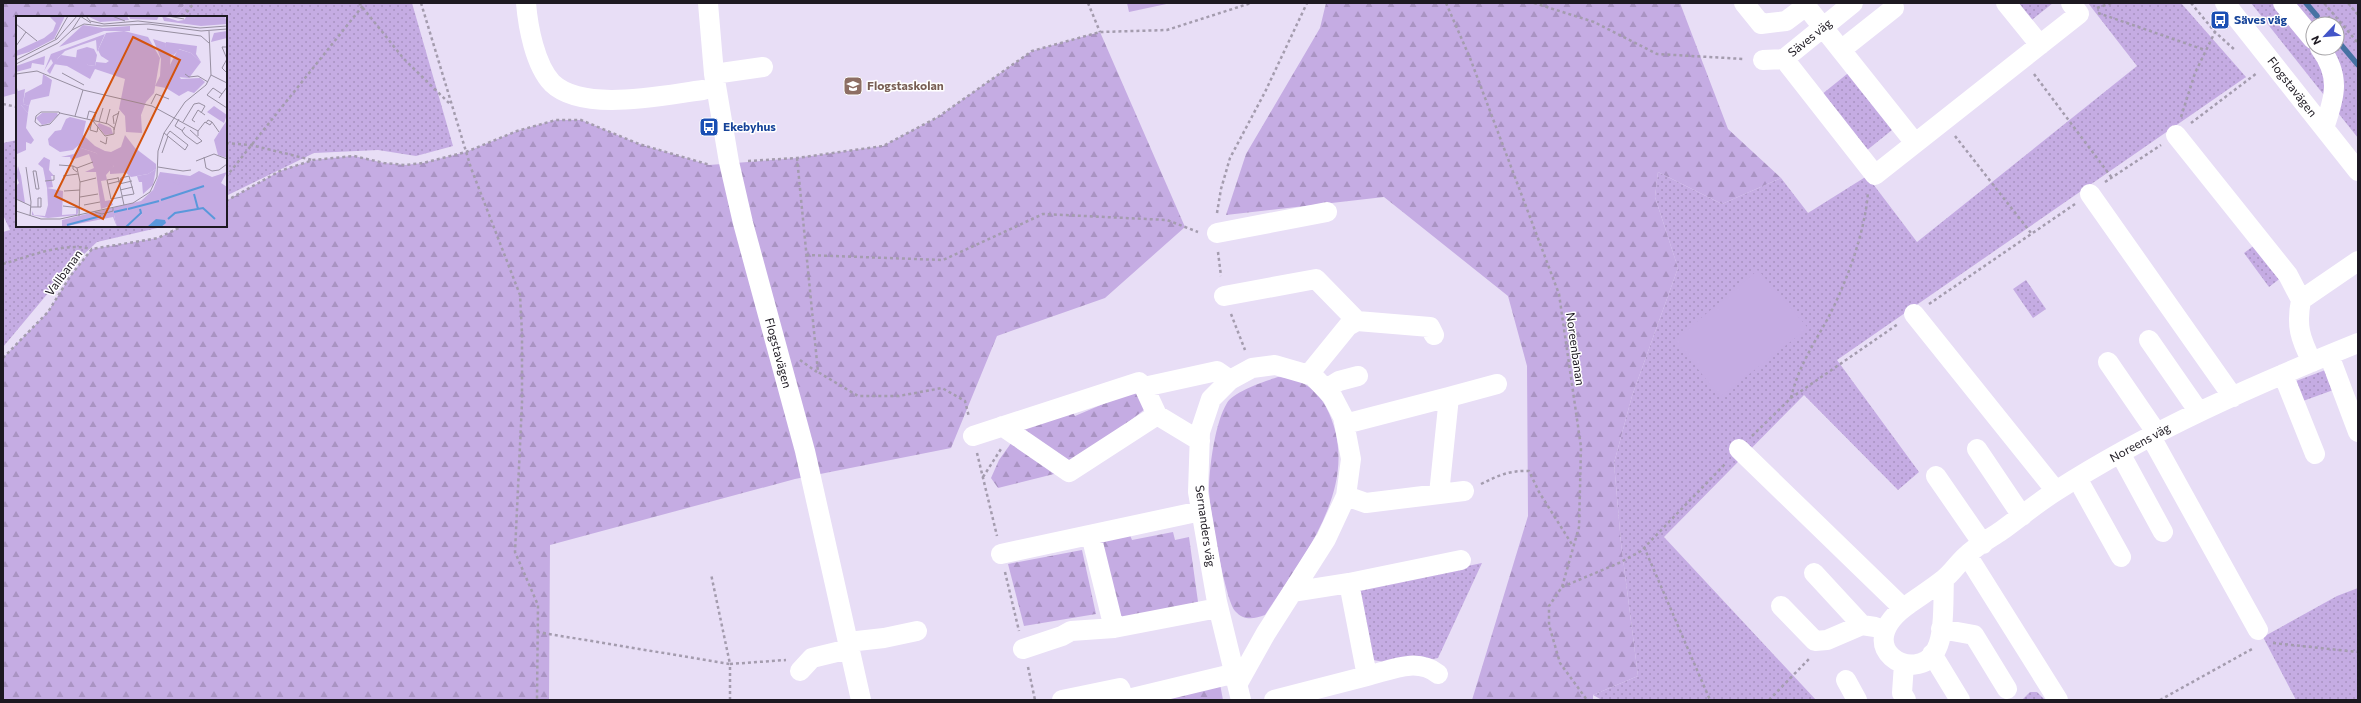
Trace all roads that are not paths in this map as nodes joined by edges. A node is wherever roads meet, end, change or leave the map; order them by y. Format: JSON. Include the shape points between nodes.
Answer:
{"nodes":[{"id":1,"x":526,"y":3,"type":"edge"},
{"id":2,"x":708,"y":3,"type":"edge"},
{"id":3,"x":1744,"y":3,"type":"edge"},
{"id":4,"x":1852,"y":3,"type":"edge"},
{"id":5,"x":2006,"y":3,"type":"edge"},
{"id":6,"x":2071,"y":3,"type":"edge"},
{"id":7,"x":2225,"y":3,"type":"edge"},
{"id":8,"x":2283,"y":3,"type":"edge"},
{"id":9,"x":1808,"y":5,"type":"edge"},
{"id":10,"x":1894,"y":8,"type":"dead end"},
{"id":11,"x":1823,"y":27,"type":"junction"},
{"id":12,"x":2305,"y":29,"type":"edge"},
{"id":13,"x":2040,"y":45,"type":"junction"},
{"id":14,"x":1842,"y":50,"type":"junction"},
{"id":15,"x":2324,"y":56,"type":"edge"},
{"id":16,"x":1784,"y":59,"type":"junction"},
{"id":17,"x":1763,"y":60,"type":"road end"},
{"id":18,"x":763,"y":67,"type":"dead end"},
{"id":19,"x":714,"y":74,"type":"junction"},
{"id":20,"x":703,"y":90,"type":"dead end"},
{"id":21,"x":2324,"y":128,"type":"junction"},
{"id":22,"x":2176,"y":135,"type":"road end"},
{"id":23,"x":1916,"y":143,"type":"junction"},
{"id":24,"x":2358,"y":171,"type":"edge"},
{"id":25,"x":2090,"y":194,"type":"dead end"},
{"id":26,"x":1327,"y":212,"type":"dead end"},
{"id":27,"x":1217,"y":237,"type":"road end"},
{"id":28,"x":2358,"y":261,"type":"edge"},
{"id":29,"x":1224,"y":296,"type":"road end"},
{"id":30,"x":2301,"y":300,"type":"junction"},
{"id":31,"x":1914,"y":314,"type":"dead end"},
{"id":32,"x":1357,"y":321,"type":"junction"},
{"id":33,"x":1434,"y":335,"type":"dead end"},
{"id":34,"x":2149,"y":340,"type":"dead end"},
{"id":35,"x":2358,"y":343,"type":"edge"},
{"id":36,"x":2321,"y":358,"type":"junction"},
{"id":37,"x":2108,"y":362,"type":"dead end"},
{"id":38,"x":1309,"y":374,"type":"junction"},
{"id":39,"x":2284,"y":374,"type":"junction"},
{"id":40,"x":1358,"y":376,"type":"dead end"},
{"id":41,"x":1230,"y":380,"type":"junction"},
{"id":42,"x":1497,"y":384,"type":"dead end"},
{"id":43,"x":1144,"y":387,"type":"junction"},
{"id":44,"x":1326,"y":389,"type":"junction"},
{"id":45,"x":1449,"y":397,"type":"junction"},
{"id":46,"x":2233,"y":397,"type":"junction"},
{"id":47,"x":2200,"y":412,"type":"junction"},
{"id":48,"x":1156,"y":415,"type":"junction"},
{"id":49,"x":1345,"y":424,"type":"junction"},
{"id":50,"x":1007,"y":429,"type":"junction"},
{"id":51,"x":2358,"y":432,"type":"edge"},
{"id":52,"x":2153,"y":434,"type":"junction"},
{"id":53,"x":973,"y":436,"type":"road end"},
{"id":54,"x":1200,"y":441,"type":"junction"},
{"id":55,"x":1739,"y":449,"type":"dead end"},
{"id":56,"x":1977,"y":449,"type":"dead end"},
{"id":57,"x":2120,"y":453,"type":"junction"},
{"id":58,"x":2315,"y":454,"type":"dead end"},
{"id":59,"x":1936,"y":476,"type":"dead end"},
{"id":60,"x":2078,"y":478,"type":"junction"},
{"id":61,"x":1464,"y":491,"type":"road end"},
{"id":62,"x":2056,"y":492,"type":"junction"},
{"id":63,"x":1439,"y":494,"type":"junction"},
{"id":64,"x":1346,"y":496,"type":"junction"},
{"id":65,"x":1202,"y":511,"type":"junction"},
{"id":66,"x":2022,"y":516,"type":"junction"},
{"id":67,"x":2163,"y":532,"type":"dead end"},
{"id":68,"x":1091,"y":535,"type":"junction"},
{"id":69,"x":1983,"y":544,"type":"junction"},
{"id":70,"x":1001,"y":554,"type":"road end"},
{"id":71,"x":1967,"y":555,"type":"junction"},
{"id":72,"x":2121,"y":557,"type":"dead end"},
{"id":73,"x":1461,"y":560,"type":"dead end"},
{"id":74,"x":1814,"y":574,"type":"dead end"},
{"id":75,"x":1944,"y":579,"type":"junction"},
{"id":76,"x":1349,"y":583,"type":"junction"},
{"id":77,"x":1292,"y":592,"type":"junction"},
{"id":78,"x":1781,"y":606,"type":"dead end"},
{"id":79,"x":1218,"y":608,"type":"junction"},
{"id":80,"x":1903,"y":608,"type":"junction"},
{"id":81,"x":1862,"y":625,"type":"junction"},
{"id":82,"x":1114,"y":628,"type":"junction"},
{"id":83,"x":1885,"y":628,"type":"junction"},
{"id":84,"x":1941,"y":629,"type":"junction"},
{"id":85,"x":917,"y":631,"type":"dead end"},
{"id":86,"x":2261,"y":636,"type":"road end"},
{"id":87,"x":849,"y":646,"type":"junction"},
{"id":88,"x":1023,"y":649,"type":"road end"},
{"id":89,"x":1932,"y":654,"type":"junction"},
{"id":90,"x":806,"y":664,"type":"road end"},
{"id":91,"x":1904,"y":664,"type":"junction"},
{"id":92,"x":1438,"y":674,"type":"dead end"},
{"id":93,"x":1367,"y":676,"type":"junction"},
{"id":94,"x":1846,"y":680,"type":"dead end"},
{"id":95,"x":1238,"y":685,"type":"edge"},
{"id":96,"x":2007,"y":689,"type":"dead end"},
{"id":97,"x":1124,"y":699,"type":"edge"},
{"id":98,"x":861,"y":700,"type":"edge"},
{"id":99,"x":1062,"y":700,"type":"edge"},
{"id":100,"x":1274,"y":700,"type":"edge"},
{"id":101,"x":1858,"y":700,"type":"edge"},
{"id":102,"x":1905,"y":700,"type":"edge"},
{"id":103,"x":1960,"y":700,"type":"edge"},
{"id":104,"x":2058,"y":700,"type":"edge"}],
"edges":[{"from":1,"to":20,"type":"street","via":[[537,57],[552,82],[574,96],[613,100]]},
{"from":2,"to":19,"type":"street","name":"Flogstavägen"},
{"from":3,"to":9,"type":"street","via":[[1761,24],[1786,22]]},
{"from":4,"to":11,"type":"street","name":"Säves väg"},
{"from":5,"to":13,"type":"street"},
{"from":6,"to":13,"type":"street","via":[[2079,14]]},
{"from":7,"to":21,"type":"street","name":"Flogstavägen"},
{"from":8,"to":12,"type":"street"},
{"from":9,"to":11,"type":"street"},
{"from":10,"to":14,"type":"street"},
{"from":11,"to":14,"type":"street"},
{"from":11,"to":16,"type":"street","name":"Säves väg"},
{"from":13,"to":23,"type":"street"},
{"from":14,"to":23,"type":"street"},
{"from":15,"to":21,"type":"street","via":[[2334,74],[2334,100]]},
{"from":16,"to":17,"type":"street","name":"Säves väg"},
{"from":16,"to":23,"type":"street","via":[[1875,175]]},
{"from":18,"to":19,"type":"street"},
{"from":19,"to":87,"type":"street","name":"Flogstavägen","via":[[723,135],[741,215],[805,451]]},
{"from":21,"to":24,"type":"street","name":"Flogstavägen"},
{"from":22,"to":30,"type":"street","via":[[2288,275]]},
{"from":25,"to":46,"type":"street"},
{"from":26,"to":27,"type":"street"},
{"from":28,"to":30,"type":"street"},
{"from":29,"to":32,"type":"street","via":[[1316,279]]},
{"from":30,"to":36,"type":"street","via":[[2297,318],[2301,339]]},
{"from":31,"to":62,"type":"street"},
{"from":32,"to":33,"type":"street","via":[[1430,328]]},
{"from":32,"to":38,"type":"street","via":[[1348,326]]},
{"from":34,"to":47,"type":"street"},
{"from":35,"to":36,"type":"street","name":"Noreens väg"},
{"from":36,"to":39,"type":"street","name":"Noreens väg"},
{"from":36,"to":51,"type":"street"},
{"from":37,"to":52,"type":"street"},
{"from":38,"to":41,"type":"street","name":"Sernanders väg","via":[[1275,365],[1252,368]]},
{"from":38,"to":44,"type":"street","name":"Sernanders väg"},
{"from":39,"to":46,"type":"street","name":"Noreens väg"},
{"from":39,"to":58,"type":"street"},
{"from":40,"to":44,"type":"street","via":[[1339,381]]},
{"from":41,"to":43,"type":"street","via":[[1217,371]]},
{"from":41,"to":54,"type":"street","name":"Sernanders väg","via":[[1211,399],[1200,432]]},
{"from":42,"to":45,"type":"street"},
{"from":43,"to":48,"type":"street"},
{"from":43,"to":50,"type":"street","via":[[1139,382]]},
{"from":44,"to":49,"type":"street","name":"Sernanders väg"},
{"from":45,"to":49,"type":"street"},
{"from":45,"to":63,"type":"street"},
{"from":46,"to":47,"type":"street","name":"Noreens väg"},
{"from":47,"to":52,"type":"street","name":"Noreens väg"},
{"from":48,"to":50,"type":"street","via":[[1069,472]]},
{"from":48,"to":54,"type":"street"},
{"from":49,"to":64,"type":"street","name":"Sernanders väg","via":[[1351,459]]},
{"from":50,"to":53,"type":"street"},
{"from":52,"to":57,"type":"street","name":"Noreens väg"},
{"from":52,"to":86,"type":"street"},
{"from":54,"to":65,"type":"street","name":"Sernanders väg","via":[[1198,492]]},
{"from":55,"to":80,"type":"street"},
{"from":56,"to":66,"type":"street"},
{"from":57,"to":60,"type":"street","name":"Noreens väg"},
{"from":57,"to":67,"type":"street"},
{"from":59,"to":69,"type":"street"},
{"from":60,"to":62,"type":"street","name":"Noreens väg"},
{"from":60,"to":72,"type":"street"},
{"from":61,"to":63,"type":"street"},
{"from":62,"to":66,"type":"street","name":"Noreens väg"},
{"from":63,"to":64,"type":"street","via":[[1366,503]]},
{"from":64,"to":77,"type":"street","name":"Sernanders väg","via":[[1326,539]]},
{"from":65,"to":68,"type":"street"},
{"from":65,"to":79,"type":"street","name":"Sernanders väg"},
{"from":66,"to":69,"type":"street","name":"Noreens väg"},
{"from":68,"to":70,"type":"street"},
{"from":68,"to":82,"type":"street"},
{"from":69,"to":71,"type":"street","name":"Noreens väg"},
{"from":71,"to":75,"type":"street","name":"Noreens väg"},
{"from":71,"to":104,"type":"street"},
{"from":73,"to":76,"type":"street"},
{"from":74,"to":81,"type":"street"},
{"from":75,"to":80,"type":"street","name":"Noreens väg"},
{"from":75,"to":84,"type":"street"},
{"from":76,"to":77,"type":"street"},
{"from":76,"to":93,"type":"street"},
{"from":77,"to":95,"type":"street","name":"Sernanders väg"},
{"from":78,"to":81,"type":"street","via":[[1815,641],[1827,640]]},
{"from":79,"to":82,"type":"street"},
{"from":79,"to":95,"type":"street","name":"Sernanders väg"},
{"from":80,"to":83,"type":"street","name":"Noreens väg"},
{"from":81,"to":83,"type":"street"},
{"from":82,"to":88,"type":"street","via":[[1071,631]]},
{"from":83,"to":91,"type":"street","via":[[1882,638],[1887,652],[1894,661]]},
{"from":84,"to":89,"type":"street","via":[[1936,650]]},
{"from":84,"to":96,"type":"street","via":[[1974,635]]},
{"from":85,"to":87,"type":"street"},
{"from":87,"to":90,"type":"street"},
{"from":87,"to":98,"type":"street","name":"Flogstavägen"},
{"from":89,"to":91,"type":"street","via":[[1915,664]]},
{"from":89,"to":103,"type":"street"},
{"from":91,"to":102,"type":"street","via":[[1902,693]]},
{"from":92,"to":93,"type":"street","via":[[1420,664]]},
{"from":93,"to":100,"type":"street"},
{"from":94,"to":101,"type":"street"},
{"from":95,"to":97,"type":"street"},
{"from":97,"to":99,"type":"street","via":[[1120,688]]}]}
